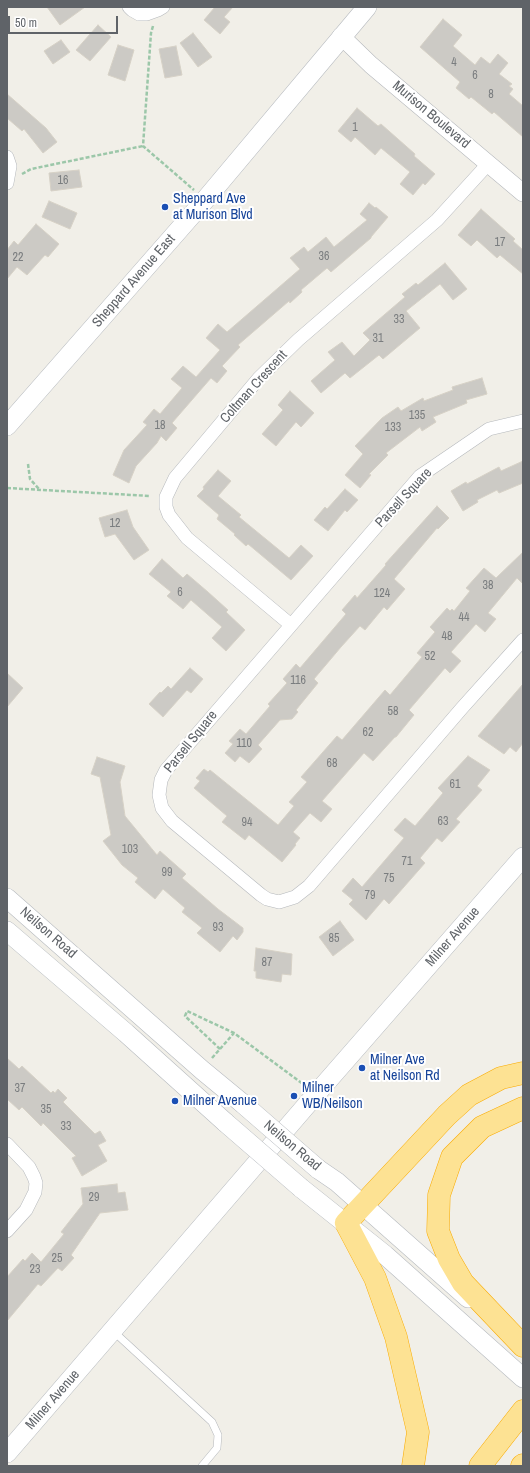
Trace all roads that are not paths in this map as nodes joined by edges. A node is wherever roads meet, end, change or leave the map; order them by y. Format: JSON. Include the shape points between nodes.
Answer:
{"nodes":[{"id":1,"x":129,"y":7,"type":"edge"},
{"id":2,"x":366,"y":7,"type":"edge"},
{"id":3,"x":160,"y":9,"type":"edge"},
{"id":4,"x":341,"y":36,"type":"junction"},
{"id":5,"x":7,"y":158,"type":"edge"},
{"id":6,"x":488,"y":164,"type":"junction"},
{"id":7,"x":7,"y":183,"type":"edge"},
{"id":8,"x":523,"y":193,"type":"edge"},
{"id":9,"x":523,"y":421,"type":"edge"},
{"id":10,"x":7,"y":426,"type":"edge"},
{"id":11,"x":291,"y":625,"type":"junction"},
{"id":12,"x":523,"y":640,"type":"edge"},
{"id":13,"x":523,"y":857,"type":"edge"},
{"id":14,"x":7,"y":898,"type":"edge"},
{"id":15,"x":7,"y":931,"type":"edge"},
{"id":16,"x":523,"y":1072,"type":"edge"},
{"id":17,"x":523,"y":1108,"type":"edge"},
{"id":18,"x":7,"y":1144,"type":"edge"},
{"id":19,"x":363,"y":1205,"type":"junction"},
{"id":20,"x":346,"y":1223,"type":"junction"},
{"id":21,"x":7,"y":1231,"type":"edge"},
{"id":22,"x":112,"y":1330,"type":"junction"},
{"id":23,"x":523,"y":1347,"type":"edge"},
{"id":24,"x":517,"y":1373,"type":"edge"},
{"id":25,"x":523,"y":1411,"type":"edge"},
{"id":26,"x":7,"y":1453,"type":"edge"},
{"id":27,"x":202,"y":1466,"type":"edge"},
{"id":28,"x":413,"y":1466,"type":"edge"},
{"id":29,"x":480,"y":1466,"type":"edge"}],
"edges":[{"from":1,"to":3,"type":"street","via":[[139,14]]},
{"from":2,"to":4,"type":"main road","name":"Sheppard Avenue East"},
{"from":4,"to":6,"type":"street","name":"Murison Boulevard"},
{"from":4,"to":10,"type":"main road","name":"Sheppard Avenue East","via":[[205,200]]},
{"from":5,"to":7,"type":"street","via":[[10,166]]},
{"from":6,"to":8,"type":"street","name":"Murison Boulevard"},
{"from":6,"to":11,"type":"street","name":"Coltman Crescent","via":[[437,220],[298,340],[259,378],[175,478],[166,497],[169,516],[187,538]]},
{"from":9,"to":11,"type":"street","name":"Parsell Square","via":[[489,429],[420,476]]},
{"from":11,"to":12,"type":"street","name":"Parsell Square","via":[[166,770],[161,780],[159,795],[162,808],[172,820],[261,895],[279,902],[295,897],[309,886]]},
{"from":13,"to":22,"type":"main road","name":"Milner Avenue"},
{"from":14,"to":19,"type":"main road","name":"Neilson Road","bridge":true,"via":[[202,1070]]},
{"from":15,"to":20,"type":"main road","name":"Neilson Road","bridge":true,"via":[[301,1188]]},
{"from":16,"to":19,"type":"highway","via":[[501,1078],[469,1095]]},
{"from":17,"to":23,"type":"highway","via":[[482,1127],[452,1157],[439,1195],[438,1231],[449,1259],[463,1283]]},
{"from":18,"to":21,"type":"street","via":[[29,1167],[36,1184],[26,1210]]},
{"from":19,"to":20,"type":"highway"},
{"from":19,"to":23,"type":"main road","name":"Neilson Road"},
{"from":20,"to":24,"type":"main road","name":"Neilson Road"},
{"from":20,"to":28,"type":"highway","via":[[375,1278],[396,1337],[418,1432]]},
{"from":22,"to":26,"type":"main road","name":"Milner Avenue"},
{"from":22,"to":27,"type":"lane","via":[[212,1422],[218,1435],[217,1448]]},
{"from":25,"to":29,"type":"highway"}]}
